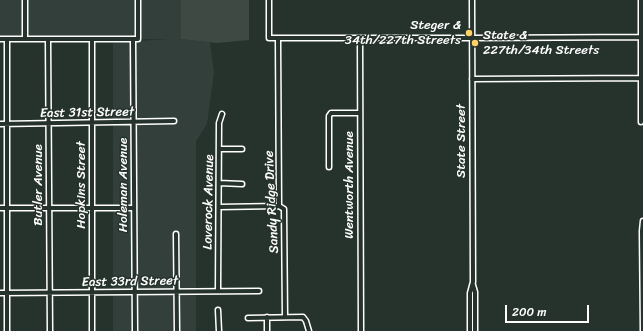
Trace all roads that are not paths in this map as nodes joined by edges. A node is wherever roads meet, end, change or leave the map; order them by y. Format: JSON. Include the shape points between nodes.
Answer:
{"nodes":[{"id":1,"x":25,"y":0,"type":"edge"},
{"id":2,"x":138,"y":0,"type":"edge"},
{"id":3,"x":269,"y":0,"type":"edge"},
{"id":4,"x":472,"y":0,"type":"edge"},
{"id":5,"x":642,"y":0,"type":"edge"},
{"id":6,"x":642,"y":37,"type":"edge"},
{"id":7,"x":136,"y":38,"type":"junction"},
{"id":8,"x":278,"y":38,"type":"junction"},
{"id":9,"x":360,"y":38,"type":"junction"},
{"id":10,"x":472,"y":38,"type":"junction"},
{"id":11,"x":0,"y":39,"type":"edge"},
{"id":12,"x":7,"y":39,"type":"junction"},
{"id":13,"x":25,"y":39,"type":"junction"},
{"id":14,"x":48,"y":39,"type":"junction"},
{"id":15,"x":92,"y":39,"type":"junction"},
{"id":16,"x":642,"y":78,"type":"junction"},
{"id":17,"x":472,"y":80,"type":"junction"},
{"id":18,"x":360,"y":113,"type":"junction"},
{"id":19,"x":222,"y":114,"type":"dead end"},
{"id":20,"x":174,"y":121,"type":"dead end"},
{"id":21,"x":641,"y":122,"type":"dead end"},
{"id":22,"x":49,"y":123,"type":"junction"},
{"id":23,"x":92,"y":123,"type":"junction"},
{"id":24,"x":134,"y":123,"type":"junction"},
{"id":25,"x":0,"y":124,"type":"edge"},
{"id":26,"x":7,"y":124,"type":"junction"},
{"id":27,"x":219,"y":149,"type":"junction"},
{"id":28,"x":242,"y":149,"type":"dead end"},
{"id":29,"x":329,"y":167,"type":"dead end"},
{"id":30,"x":219,"y":183,"type":"junction"},
{"id":31,"x":242,"y":184,"type":"dead end"},
{"id":32,"x":279,"y":206,"type":"junction"},
{"id":33,"x":219,"y":207,"type":"junction"},
{"id":34,"x":0,"y":208,"type":"edge"},
{"id":35,"x":7,"y":208,"type":"junction"},
{"id":36,"x":49,"y":208,"type":"junction"},
{"id":37,"x":92,"y":208,"type":"junction"},
{"id":38,"x":134,"y":208,"type":"junction"},
{"id":39,"x":643,"y":222,"type":"edge"},
{"id":40,"x":176,"y":234,"type":"dead end"},
{"id":41,"x":472,"y":282,"type":"junction"},
{"id":42,"x":218,"y":291,"type":"junction"},
{"id":43,"x":259,"y":291,"type":"dead end"},
{"id":44,"x":134,"y":292,"type":"junction"},
{"id":45,"x":177,"y":292,"type":"junction"},
{"id":46,"x":0,"y":293,"type":"edge"},
{"id":47,"x":7,"y":293,"type":"junction"},
{"id":48,"x":50,"y":293,"type":"junction"},
{"id":49,"x":92,"y":293,"type":"junction"},
{"id":50,"x":218,"y":310,"type":"dead end"},
{"id":51,"x":267,"y":317,"type":"junction"},
{"id":52,"x":285,"y":317,"type":"junction"},
{"id":53,"x":248,"y":318,"type":"dead end"},
{"id":54,"x":7,"y":331,"type":"edge"},
{"id":55,"x":50,"y":331,"type":"edge"},
{"id":56,"x":92,"y":331,"type":"edge"},
{"id":57,"x":134,"y":331,"type":"edge"},
{"id":58,"x":177,"y":331,"type":"edge"},
{"id":59,"x":219,"y":331,"type":"edge"},
{"id":60,"x":267,"y":331,"type":"edge"},
{"id":61,"x":309,"y":331,"type":"edge"},
{"id":62,"x":361,"y":331,"type":"edge"},
{"id":63,"x":470,"y":331,"type":"edge"},
{"id":64,"x":475,"y":331,"type":"edge"},
{"id":65,"x":643,"y":331,"type":"edge"}],
"edges":[{"from":1,"to":13,"type":"street"},
{"from":2,"to":7,"type":"street","name":"Holeman Avenue"},
{"from":3,"to":8,"type":"street","via":[[269,38]]},
{"from":4,"to":10,"type":"street","name":"State Street"},
{"from":5,"to":6,"type":"street"},
{"from":6,"to":10,"type":"street"},
{"from":6,"to":16,"type":"street"},
{"from":7,"to":15,"type":"street"},
{"from":7,"to":24,"type":"street","name":"Holeman Avenue"},
{"from":8,"to":9,"type":"street"},
{"from":8,"to":32,"type":"street","name":"Sandy Ridge Drive"},
{"from":9,"to":10,"type":"street"},
{"from":9,"to":18,"type":"street","name":"Wentworth Avenue"},
{"from":10,"to":17,"type":"street","name":"State Street"},
{"from":11,"to":12,"type":"street"},
{"from":12,"to":13,"type":"street"},
{"from":12,"to":26,"type":"street"},
{"from":13,"to":14,"type":"street"},
{"from":14,"to":15,"type":"street"},
{"from":14,"to":22,"type":"street","name":"Butler Avenue"},
{"from":15,"to":23,"type":"street","name":"Hopkins Street"},
{"from":16,"to":17,"type":"street"},
{"from":16,"to":21,"type":"street"},
{"from":17,"to":41,"type":"street","name":"State Street"},
{"from":18,"to":29,"type":"street","via":[[331,113],[329,116]]},
{"from":18,"to":62,"type":"street","name":"Wentworth Avenue"},
{"from":19,"to":27,"type":"street","name":"Loverock Avenue","via":[[219,123]]},
{"from":20,"to":24,"type":"street","name":"East 31st Street"},
{"from":22,"to":23,"type":"street","name":"East 31st Street"},
{"from":22,"to":26,"type":"street","name":"East 31st Street"},
{"from":22,"to":36,"type":"street","name":"Butler Avenue"},
{"from":23,"to":24,"type":"street","name":"East 31st Street"},
{"from":23,"to":37,"type":"street","name":"Hopkins Street"},
{"from":24,"to":38,"type":"street","name":"Holeman Avenue"},
{"from":25,"to":26,"type":"street","name":"East 31st Street"},
{"from":26,"to":35,"type":"street"},
{"from":27,"to":28,"type":"street"},
{"from":27,"to":30,"type":"street","name":"Loverock Avenue"},
{"from":30,"to":31,"type":"street"},
{"from":30,"to":33,"type":"street","name":"Loverock Avenue"},
{"from":32,"to":33,"type":"street"},
{"from":32,"to":52,"type":"street","name":"Sandy Ridge Drive","via":[[284,209]]},
{"from":33,"to":42,"type":"street","name":"Loverock Avenue"},
{"from":34,"to":35,"type":"street"},
{"from":35,"to":36,"type":"street"},
{"from":35,"to":47,"type":"street"},
{"from":36,"to":37,"type":"street"},
{"from":36,"to":48,"type":"street","name":"Butler Avenue"},
{"from":37,"to":38,"type":"street"},
{"from":37,"to":49,"type":"street","name":"Hopkins Street"},
{"from":38,"to":44,"type":"street","name":"Holeman Avenue"},
{"from":39,"to":65,"type":"street"},
{"from":40,"to":45,"type":"street"},
{"from":41,"to":63,"type":"street","name":"State Street"},
{"from":41,"to":64,"type":"street","name":"State Street","via":[[475,292]]},
{"from":42,"to":43,"type":"street","name":"East 33rd Street"},
{"from":42,"to":45,"type":"street","name":"East 33rd Street"},
{"from":44,"to":45,"type":"street","name":"East 33rd Street"},
{"from":44,"to":49,"type":"street","name":"East 33rd Street"},
{"from":44,"to":57,"type":"street","name":"Holeman Avenue"},
{"from":45,"to":58,"type":"street"},
{"from":46,"to":47,"type":"street","name":"East 33rd Street"},
{"from":47,"to":48,"type":"street","name":"East 33rd Street"},
{"from":47,"to":54,"type":"street"},
{"from":48,"to":49,"type":"street","name":"East 33rd Street"},
{"from":48,"to":55,"type":"street","name":"Butler Avenue"},
{"from":49,"to":56,"type":"street","name":"Hopkins Street"},
{"from":50,"to":59,"type":"street"},
{"from":51,"to":52,"type":"street"},
{"from":51,"to":53,"type":"street"},
{"from":51,"to":60,"type":"street"},
{"from":52,"to":61,"type":"street","via":[[303,317]]}]}
